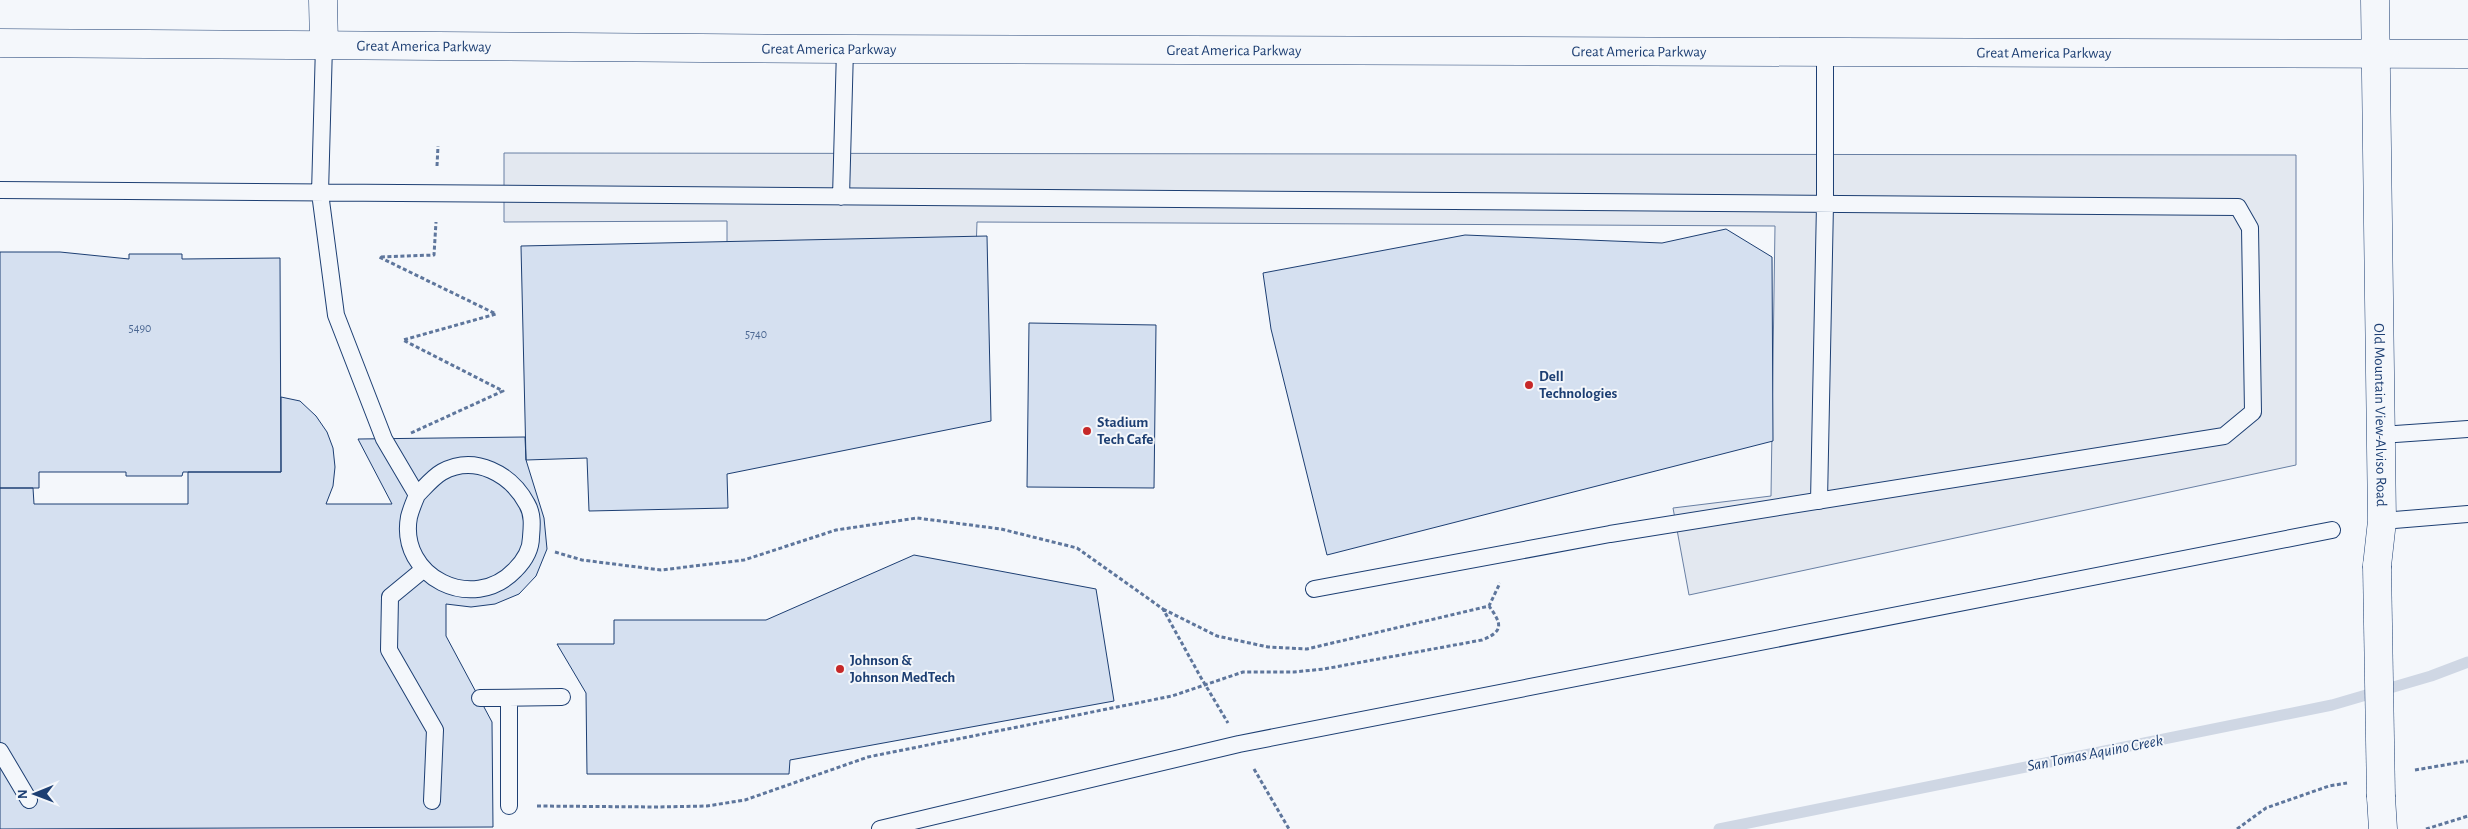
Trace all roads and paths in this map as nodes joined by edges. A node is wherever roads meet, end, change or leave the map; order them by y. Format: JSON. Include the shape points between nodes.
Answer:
{"nodes":[{"id":1,"x":324,"y":0,"type":"edge"},
{"id":2,"x":2374,"y":0,"type":"edge"},
{"id":3,"x":0,"y":43,"type":"edge"},
{"id":4,"x":324,"y":45,"type":"junction"},
{"id":5,"x":845,"y":50,"type":"junction"},
{"id":6,"x":1826,"y":52,"type":"junction"},
{"id":7,"x":2376,"y":54,"type":"junction"},
{"id":8,"x":2468,"y":54,"type":"edge"},
{"id":9,"x":438,"y":146,"type":"dead end"},
{"id":10,"x":437,"y":170,"type":"dead end"},
{"id":11,"x":0,"y":190,"type":"edge"},
{"id":12,"x":320,"y":194,"type":"junction"},
{"id":13,"x":841,"y":197,"type":"junction"},
{"id":14,"x":1825,"y":204,"type":"junction"},
{"id":15,"x":436,"y":222,"type":"dead end"},
{"id":16,"x":2468,"y":429,"type":"edge"},
{"id":17,"x":2381,"y":435,"type":"junction"},
{"id":18,"x":406,"y":436,"type":"dead end"},
{"id":19,"x":417,"y":495,"type":"junction"},
{"id":20,"x":1818,"y":501,"type":"junction"},
{"id":21,"x":2468,"y":514,"type":"edge"},
{"id":22,"x":2382,"y":521,"type":"junction"},
{"id":23,"x":2332,"y":530,"type":"dead end"},
{"id":24,"x":547,"y":549,"type":"dead end"},
{"id":25,"x":1511,"y":552,"type":"junction"},
{"id":26,"x":424,"y":569,"type":"junction"},
{"id":27,"x":1314,"y":590,"type":"dead end"},
{"id":28,"x":1489,"y":606,"type":"junction"},
{"id":29,"x":1163,"y":609,"type":"junction"},
{"id":30,"x":562,"y":697,"type":"dead end"},
{"id":31,"x":480,"y":698,"type":"dead end"},
{"id":32,"x":509,"y":698,"type":"junction"},
{"id":33,"x":1228,"y":723,"type":"dead end"},
{"id":34,"x":0,"y":750,"type":"edge"},
{"id":35,"x":1250,"y":761,"type":"dead end"},
{"id":36,"x":29,"y":800,"type":"dead end"},
{"id":37,"x":432,"y":802,"type":"dead end"},
{"id":38,"x":509,"y":806,"type":"joint"},
{"id":39,"x":2468,"y":816,"type":"edge"},
{"id":40,"x":880,"y":829,"type":"edge"},
{"id":41,"x":1289,"y":829,"type":"edge"},
{"id":42,"x":2383,"y":829,"type":"edge"},
{"id":43,"x":2426,"y":829,"type":"edge"}],
"edges":[{"from":1,"to":4,"type":"main road"},
{"from":2,"to":7,"type":"main road","name":"Old Mountain View-Alviso Road"},
{"from":3,"to":4,"type":"main road","name":"Great America Parkway"},
{"from":4,"to":5,"type":"main road","name":"Great America Parkway"},
{"from":4,"to":12,"type":"lane"},
{"from":5,"to":6,"type":"main road","name":"Great America Parkway"},
{"from":5,"to":13,"type":"lane"},
{"from":6,"to":7,"type":"main road","name":"Great America Parkway"},
{"from":6,"to":14,"type":"lane"},
{"from":7,"to":8,"type":"main road","name":"Great America Parkway"},
{"from":7,"to":17,"type":"main road","name":"Old Mountain View-Alviso Road"},
{"from":9,"to":10,"type":"path"},
{"from":11,"to":12,"type":"lane"},
{"from":12,"to":13,"type":"lane"},
{"from":12,"to":19,"type":"lane","via":[[336,315],[384,439]]},
{"from":13,"to":14,"type":"lane"},
{"from":14,"to":20,"type":"lane"},
{"from":14,"to":20,"type":"lane","via":[[2238,207],[2250,228],[2253,412],[2224,436]]},
{"from":15,"to":18,"type":"path","via":[[434,255],[379,257],[496,314],[403,340],[503,391]]},
{"from":16,"to":17,"type":"lane"},
{"from":17,"to":22,"type":"main road","name":"Old Mountain View-Alviso Road"},
{"from":19,"to":26,"type":"lane","via":[[408,529],[412,550]]},
{"from":19,"to":26,"type":"lane","via":[[441,472],[462,466],[484,467],[503,475],[520,489],[530,508],[532,522],[531,544],[522,563],[507,578],[485,589],[463,590],[441,583]]},
{"from":20,"to":25,"type":"lane"},
{"from":21,"to":22,"type":"lane"},
{"from":22,"to":42,"type":"main road","name":"Old Mountain View-Alviso Road","bridge":true,"via":[[2377,566]]},
{"from":23,"to":40,"type":"lane","via":[[1239,744]]},
{"from":24,"to":29,"type":"path","via":[[582,560],[661,570],[744,560],[836,530],[917,518],[1001,529],[1077,548]]},
{"from":25,"to":27,"type":"lane"},
{"from":25,"to":28,"type":"path"},
{"from":26,"to":37,"type":"lane","via":[[390,597],[389,650],[435,730]]},
{"from":28,"to":29,"type":"path","via":[[1307,649],[1268,647],[1217,636]]},
{"from":28,"to":38,"type":"path","via":[[1499,624],[1491,636],[1482,640],[1324,669],[1243,672],[1172,696],[868,757],[745,800],[707,806]]},
{"from":29,"to":33,"type":"path","bridge":true},
{"from":30,"to":32,"type":"lane"},
{"from":31,"to":32,"type":"lane"},
{"from":32,"to":38,"type":"lane"},
{"from":34,"to":36,"type":"lane"},
{"from":35,"to":41,"type":"path"},
{"from":39,"to":43,"type":"path"}]}
